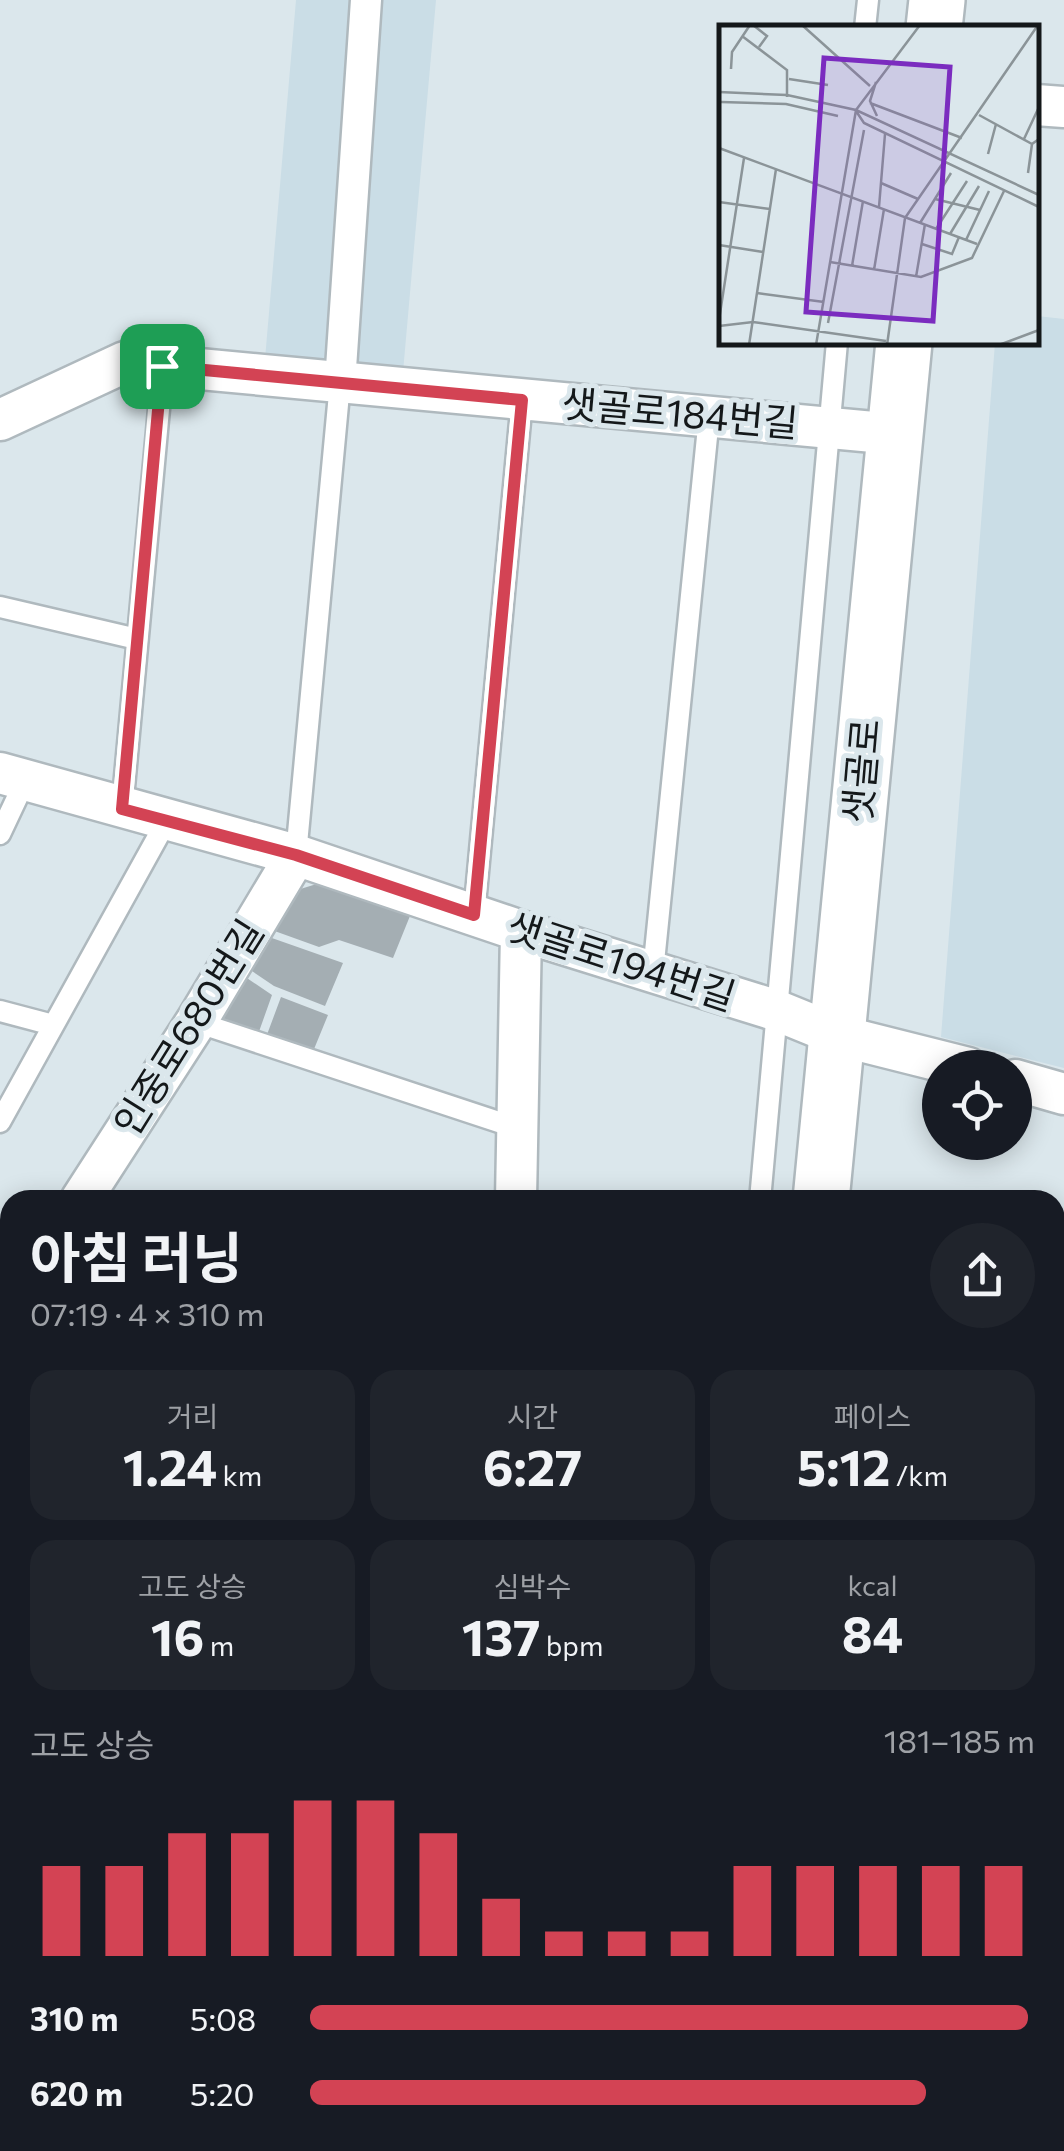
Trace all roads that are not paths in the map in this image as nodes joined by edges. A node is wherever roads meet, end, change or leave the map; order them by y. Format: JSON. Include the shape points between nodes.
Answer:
{"nodes":[{"id":1,"x":366,"y":0,"type":"edge"},
{"id":2,"x":868,"y":0,"type":"edge"},
{"id":3,"x":936,"y":0,"type":"edge"},
{"id":4,"x":865,"y":25,"type":"edge"},
{"id":5,"x":934,"y":25,"type":"edge"},
{"id":6,"x":1039,"y":106,"type":"edge"},
{"id":7,"x":1064,"y":107,"type":"edge"},
{"id":8,"x":838,"y":345,"type":"edge"},
{"id":9,"x":904,"y":345,"type":"edge"},
{"id":10,"x":162,"y":366,"type":"junction"},
{"id":11,"x":340,"y":383,"type":"junction"},
{"id":12,"x":522,"y":400,"type":"junction"},
{"id":13,"x":709,"y":417,"type":"junction"},
{"id":14,"x":0,"y":420,"type":"edge"},
{"id":15,"x":830,"y":428,"type":"junction"},
{"id":16,"x":895,"y":434,"type":"junction"},
{"id":17,"x":0,"y":606,"type":"edge"},
{"id":18,"x":137,"y":639,"type":"junction"},
{"id":19,"x":13,"y":777,"type":"edge"},
{"id":20,"x":122,"y":809,"type":"junction"},
{"id":21,"x":166,"y":822,"type":"junction"},
{"id":22,"x":0,"y":834,"type":"edge"},
{"id":23,"x":296,"y":855,"type":"junction"},
{"id":24,"x":474,"y":915,"type":"junction"},
{"id":25,"x":521,"y":931,"type":"junction"},
{"id":26,"x":653,"y":972,"type":"junction"},
{"id":27,"x":0,"y":1011,"type":"edge"},
{"id":28,"x":778,"y":1011,"type":"junction"},
{"id":29,"x":196,"y":1022,"type":"junction"},
{"id":30,"x":53,"y":1025,"type":"junction"},
{"id":31,"x":837,"y":1035,"type":"junction"},
{"id":32,"x":922,"y":1056,"type":"edge"},
{"id":33,"x":1032,"y":1085,"type":"edge"},
{"id":34,"x":1064,"y":1094,"type":"edge"},
{"id":35,"x":0,"y":1122,"type":"edge"},
{"id":36,"x":518,"y":1128,"type":"junction"},
{"id":37,"x":87,"y":1190,"type":"edge"},
{"id":38,"x":516,"y":1190,"type":"edge"},
{"id":39,"x":761,"y":1190,"type":"edge"},
{"id":40,"x":822,"y":1190,"type":"edge"}],
"edges":[{"from":1,"to":11,"type":"street"},
{"from":2,"to":4,"type":"lane"},
{"from":3,"to":5,"type":"main road"},
{"from":6,"to":7,"type":"street"},
{"from":8,"to":15,"type":"lane"},
{"from":9,"to":16,"type":"main road","name":"샛골로"},
{"from":10,"to":11,"type":"street","name":"샛골로184번길"},
{"from":10,"to":14,"type":"street","name":"샛골로184번길","via":[[125,362]]},
{"from":10,"to":18,"type":"lane"},
{"from":11,"to":12,"type":"street","name":"샛골로184번길"},
{"from":11,"to":23,"type":"lane"},
{"from":12,"to":13,"type":"street","name":"샛골로184번길"},
{"from":12,"to":24,"type":"lane"},
{"from":13,"to":15,"type":"street","name":"샛골로184번길"},
{"from":13,"to":26,"type":"lane"},
{"from":15,"to":16,"type":"street","name":"샛골로184번길"},
{"from":15,"to":28,"type":"lane"},
{"from":16,"to":31,"type":"main road","name":"샛골로"},
{"from":17,"to":18,"type":"lane"},
{"from":18,"to":20,"type":"lane"},
{"from":19,"to":20,"type":"street","name":"샛골로194번길"},
{"from":19,"to":22,"type":"lane"},
{"from":20,"to":21,"type":"street","name":"샛골로194번길"},
{"from":21,"to":23,"type":"street","name":"샛골로194번길"},
{"from":21,"to":30,"type":"lane"},
{"from":23,"to":24,"type":"street","name":"샛골로194번길"},
{"from":23,"to":29,"type":"street","name":"인중로680번길"},
{"from":24,"to":25,"type":"street","name":"샛골로194번길"},
{"from":25,"to":26,"type":"street","name":"샛골로194번길"},
{"from":25,"to":36,"type":"street"},
{"from":26,"to":28,"type":"street","name":"샛골로194번길"},
{"from":27,"to":30,"type":"lane"},
{"from":28,"to":31,"type":"street","name":"샛골로194번길"},
{"from":28,"to":39,"type":"lane"},
{"from":29,"to":36,"type":"lane"},
{"from":29,"to":37,"type":"street","name":"인중로680번길"},
{"from":30,"to":35,"type":"lane"},
{"from":31,"to":32,"type":"street","name":"샛골로194번길"},
{"from":31,"to":40,"type":"main road","name":"샛골로"},
{"from":33,"to":34,"type":"street"},
{"from":36,"to":38,"type":"street"}]}
